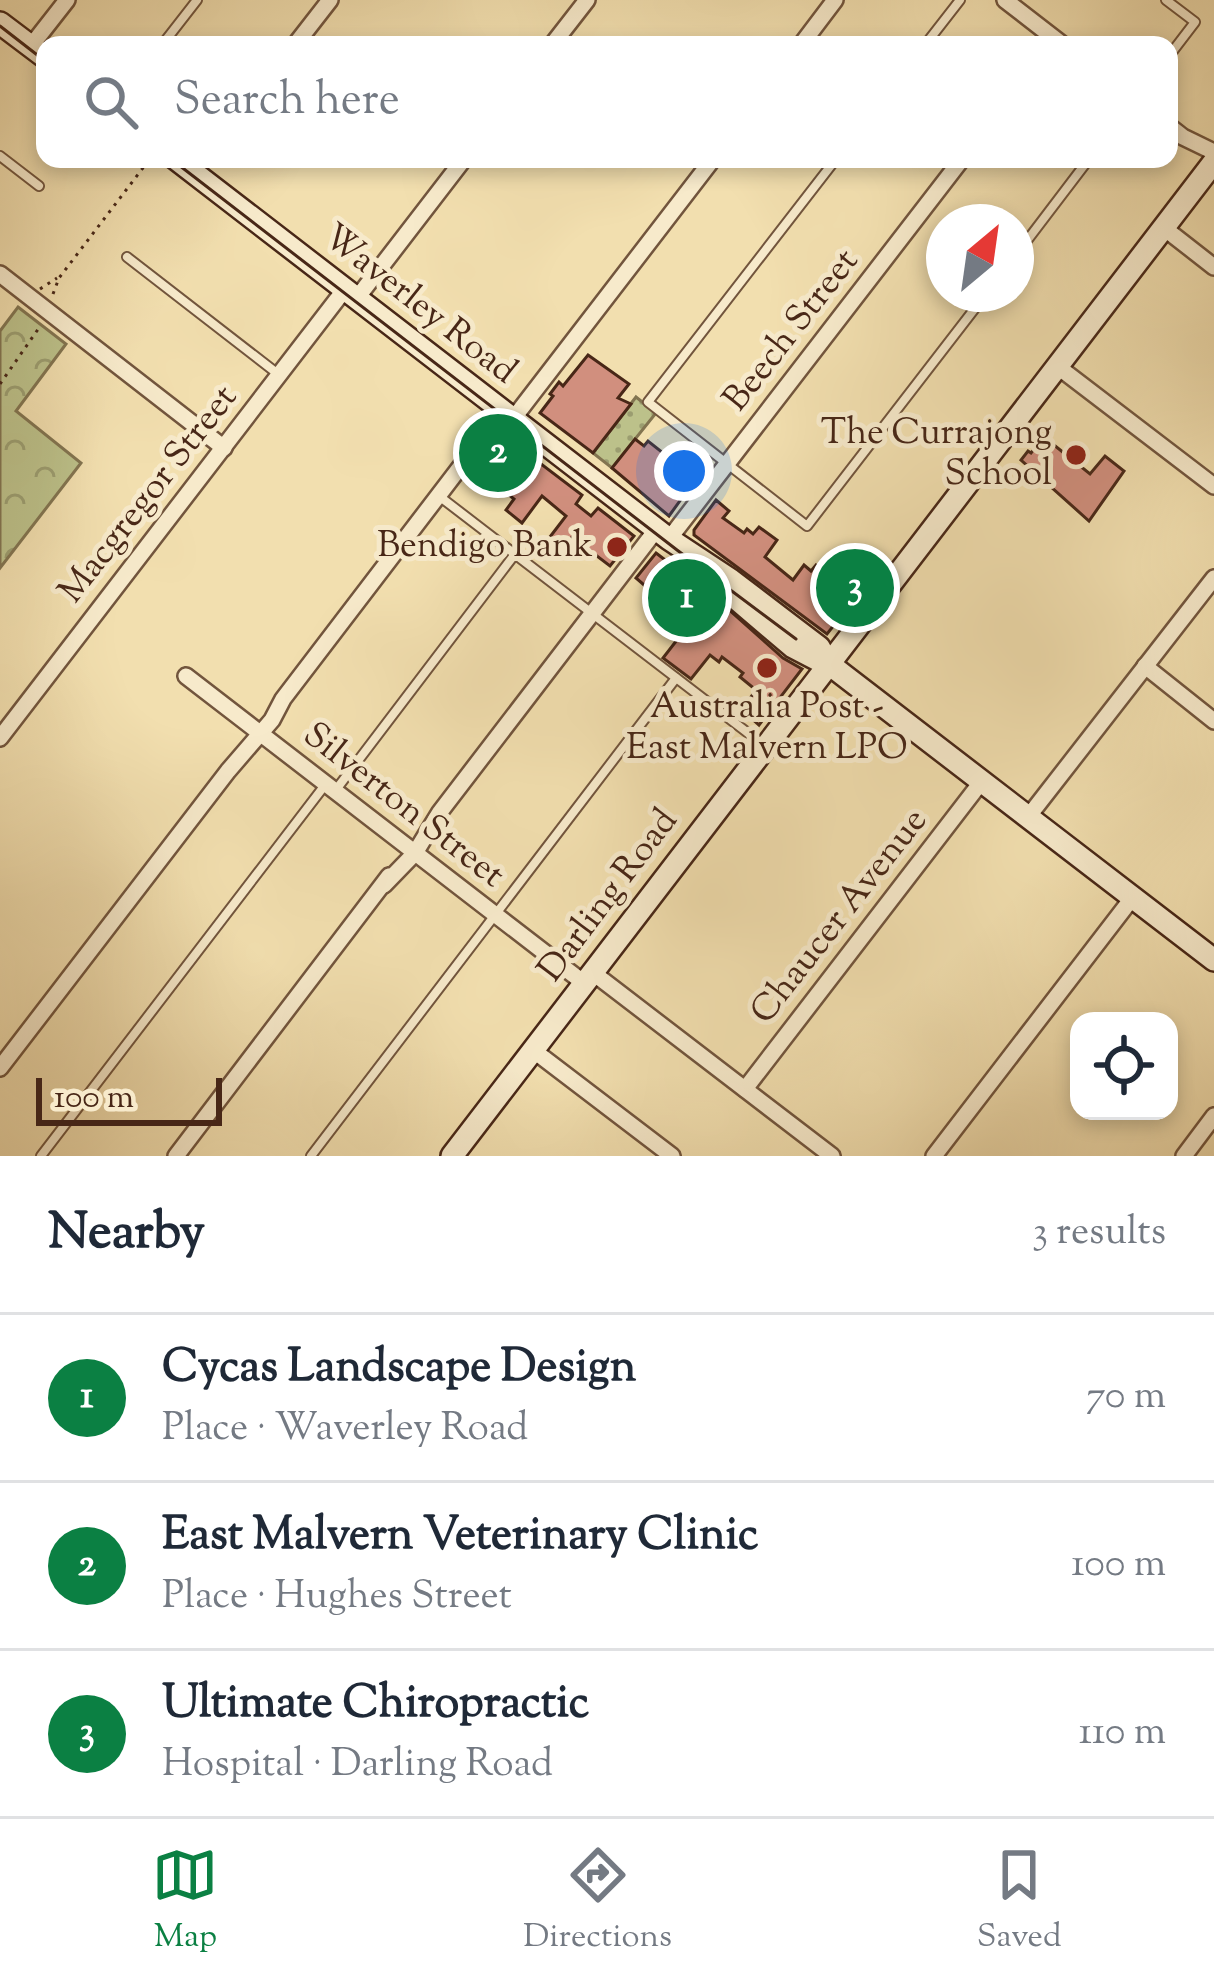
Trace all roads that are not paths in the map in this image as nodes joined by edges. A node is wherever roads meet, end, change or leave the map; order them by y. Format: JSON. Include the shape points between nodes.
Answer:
{"nodes":[{"id":1,"x":67,"y":0,"type":"edge"},
{"id":2,"x":197,"y":0,"type":"edge"},
{"id":3,"x":330,"y":0,"type":"edge"},
{"id":4,"x":587,"y":0,"type":"edge"},
{"id":5,"x":836,"y":0,"type":"edge"},
{"id":6,"x":960,"y":0,"type":"edge"},
{"id":7,"x":1005,"y":0,"type":"edge"},
{"id":8,"x":1166,"y":0,"type":"edge"},
{"id":9,"x":0,"y":22,"type":"edge"},
{"id":10,"x":47,"y":36,"type":"edge"},
{"id":11,"x":170,"y":36,"type":"edge"},
{"id":12,"x":303,"y":36,"type":"edge"},
{"id":13,"x":559,"y":36,"type":"edge"},
{"id":14,"x":808,"y":36,"type":"edge"},
{"id":15,"x":932,"y":36,"type":"edge"},
{"id":16,"x":1048,"y":36,"type":"edge"},
{"id":17,"x":1178,"y":44,"type":"edge"},
{"id":18,"x":36,"y":50,"type":"edge"},
{"id":19,"x":1178,"y":134,"type":"edge"},
{"id":20,"x":0,"y":156,"type":"edge"},
{"id":21,"x":1212,"y":161,"type":"edge"},
{"id":22,"x":202,"y":168,"type":"edge"},
{"id":23,"x":456,"y":168,"type":"edge"},
{"id":24,"x":706,"y":168,"type":"edge"},
{"id":25,"x":829,"y":168,"type":"edge"},
{"id":26,"x":955,"y":168,"type":"edge"},
{"id":27,"x":1082,"y":168,"type":"edge"},
{"id":28,"x":39,"y":186,"type":"dead end"},
{"id":29,"x":1164,"y":227,"type":"junction"},
{"id":30,"x":1034,"y":231,"type":"edge"},
{"id":31,"x":127,"y":257,"type":"dead end"},
{"id":32,"x":1214,"y":267,"type":"edge"},
{"id":33,"x":0,"y":274,"type":"edge"},
{"id":34,"x":351,"y":294,"type":"junction"},
{"id":35,"x":972,"y":312,"type":"edge"},
{"id":36,"x":1057,"y":365,"type":"junction"},
{"id":37,"x":280,"y":375,"type":"junction"},
{"id":38,"x":508,"y":415,"type":"junction"},
{"id":39,"x":224,"y":448,"type":"junction"},
{"id":40,"x":727,"y":464,"type":"junction"},
{"id":41,"x":1214,"y":486,"type":"edge"},
{"id":42,"x":438,"y":495,"type":"junction"},
{"id":43,"x":668,"y":539,"type":"junction"},
{"id":44,"x":515,"y":554,"type":"junction"},
{"id":45,"x":1214,"y":578,"type":"edge"},
{"id":46,"x":592,"y":614,"type":"junction"},
{"id":47,"x":828,"y":663,"type":"junction"},
{"id":48,"x":1145,"y":666,"type":"junction"},
{"id":49,"x":186,"y":676,"type":"dead end"},
{"id":50,"x":676,"y":678,"type":"junction"},
{"id":51,"x":1214,"y":721,"type":"edge"},
{"id":52,"x":257,"y":731,"type":"junction"},
{"id":53,"x":0,"y":738,"type":"edge"},
{"id":54,"x":765,"y":746,"type":"junction"},
{"id":55,"x":982,"y":781,"type":"junction"},
{"id":56,"x":330,"y":787,"type":"junction"},
{"id":57,"x":1028,"y":817,"type":"junction"},
{"id":58,"x":411,"y":850,"type":"junction"},
{"id":59,"x":1133,"y":897,"type":"junction"},
{"id":60,"x":495,"y":915,"type":"junction"},
{"id":61,"x":1214,"y":960,"type":"edge"},
{"id":62,"x":588,"y":977,"type":"junction"},
{"id":63,"x":533,"y":1050,"type":"junction"},
{"id":64,"x":0,"y":1068,"type":"edge"},
{"id":65,"x":745,"y":1089,"type":"junction"},
{"id":66,"x":1214,"y":1116,"type":"edge"},
{"id":67,"x":41,"y":1156,"type":"edge"},
{"id":68,"x":176,"y":1156,"type":"edge"},
{"id":69,"x":311,"y":1156,"type":"edge"},
{"id":70,"x":452,"y":1156,"type":"edge"},
{"id":71,"x":672,"y":1156,"type":"edge"},
{"id":72,"x":832,"y":1156,"type":"edge"},
{"id":73,"x":934,"y":1156,"type":"edge"},
{"id":74,"x":1184,"y":1156,"type":"edge"}],
"edges":[{"from":1,"to":10,"type":"street"},
{"from":2,"to":11,"type":"lane"},
{"from":3,"to":12,"type":"street"},
{"from":4,"to":13,"type":"street"},
{"from":5,"to":14,"type":"street"},
{"from":6,"to":15,"type":"lane"},
{"from":7,"to":16,"type":"street"},
{"from":8,"to":17,"type":"lane","via":[[1195,22]]},
{"from":9,"to":18,"type":"main road"},
{"from":19,"to":21,"type":"street"},
{"from":20,"to":28,"type":"lane"},
{"from":21,"to":29,"type":"main road","name":"Darling Road"},
{"from":22,"to":34,"type":"main road","name":"Waverley Road"},
{"from":23,"to":34,"type":"street","name":"Macgregor Street"},
{"from":24,"to":38,"type":"street"},
{"from":25,"to":40,"type":"lane","via":[[648,402]]},
{"from":26,"to":40,"type":"street","name":"Beech Street"},
{"from":27,"to":30,"type":"lane"},
{"from":29,"to":32,"type":"street"},
{"from":29,"to":36,"type":"main road","name":"Darling Road"},
{"from":31,"to":37,"type":"lane"},
{"from":33,"to":39,"type":"street"},
{"from":34,"to":37,"type":"street","name":"Macgregor Street"},
{"from":34,"to":38,"type":"main road","name":"Waverley Road"},
{"from":35,"to":40,"type":"lane","via":[[808,526]]},
{"from":36,"to":41,"type":"street"},
{"from":36,"to":47,"type":"main road","name":"Darling Road"},
{"from":37,"to":39,"type":"street","name":"Macgregor Street"},
{"from":38,"to":42,"type":"street"},
{"from":38,"to":43,"type":"main road","name":"Waverley Road"},
{"from":39,"to":53,"type":"street","name":"Macgregor Street"},
{"from":40,"to":43,"type":"street","name":"Beech Street"},
{"from":42,"to":44,"type":"lane"},
{"from":42,"to":52,"type":"street"},
{"from":43,"to":46,"type":"street","name":"Beech Street"},
{"from":43,"to":47,"type":"main road","name":"Waverley Road","via":[[790,625]]},
{"from":44,"to":46,"type":"lane"},
{"from":44,"to":56,"type":"lane"},
{"from":45,"to":48,"type":"street"},
{"from":46,"to":50,"type":"lane"},
{"from":46,"to":58,"type":"street","name":"Beech Street"},
{"from":47,"to":54,"type":"main road","name":"Darling Road"},
{"from":47,"to":55,"type":"main road","name":"Waverley Road"},
{"from":48,"to":51,"type":"street"},
{"from":48,"to":57,"type":"street"},
{"from":49,"to":52,"type":"street","name":"Silverton Street"},
{"from":50,"to":54,"type":"lane"},
{"from":50,"to":60,"type":"lane"},
{"from":52,"to":56,"type":"street","name":"Silverton Street"},
{"from":52,"to":64,"type":"street"},
{"from":54,"to":62,"type":"main road","name":"Darling Road"},
{"from":55,"to":57,"type":"main road","name":"Waverley Road"},
{"from":55,"to":65,"type":"street","name":"Chaucer Avenue"},
{"from":56,"to":58,"type":"street","name":"Silverton Street"},
{"from":56,"to":67,"type":"lane"},
{"from":57,"to":59,"type":"main road","name":"Waverley Road"},
{"from":58,"to":60,"type":"street","name":"Silverton Street"},
{"from":58,"to":68,"type":"street","name":"Beech Street"},
{"from":59,"to":61,"type":"main road","name":"Waverley Road"},
{"from":59,"to":73,"type":"street"},
{"from":60,"to":62,"type":"street","name":"Silverton Street"},
{"from":60,"to":69,"type":"lane"},
{"from":62,"to":63,"type":"main road","name":"Darling Road"},
{"from":62,"to":65,"type":"street","name":"Silverton Street"},
{"from":63,"to":70,"type":"main road","name":"Darling Road"},
{"from":63,"to":71,"type":"street"},
{"from":65,"to":72,"type":"street","name":"Silverton Street"},
{"from":66,"to":74,"type":"street"}]}
